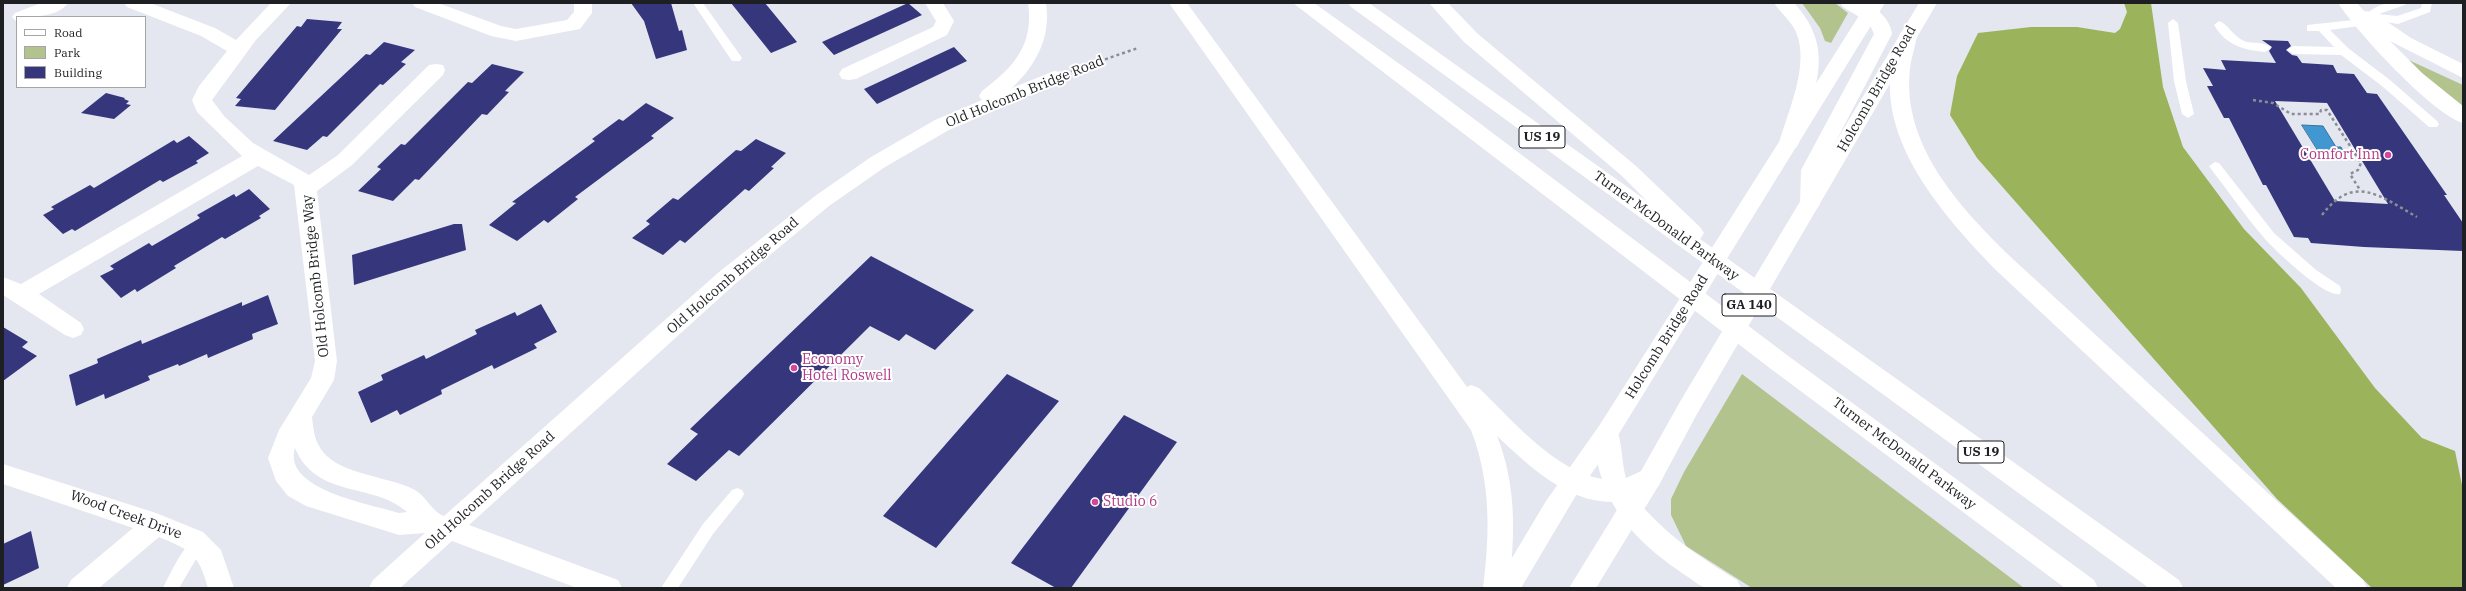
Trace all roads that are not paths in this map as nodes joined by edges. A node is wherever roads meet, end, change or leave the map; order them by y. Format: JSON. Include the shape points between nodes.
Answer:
{"nodes":[{"id":1,"x":58,"y":3,"type":"edge"},
{"id":2,"x":133,"y":3,"type":"edge"},
{"id":3,"x":282,"y":3,"type":"edge"},
{"id":4,"x":421,"y":3,"type":"edge"},
{"id":5,"x":583,"y":3,"type":"edge"},
{"id":6,"x":698,"y":3,"type":"edge"},
{"id":7,"x":934,"y":3,"type":"edge"},
{"id":8,"x":1037,"y":3,"type":"edge"},
{"id":9,"x":1178,"y":3,"type":"edge"},
{"id":10,"x":1302,"y":3,"type":"edge"},
{"id":11,"x":1357,"y":3,"type":"edge"},
{"id":12,"x":1438,"y":3,"type":"edge"},
{"id":13,"x":1784,"y":3,"type":"edge"},
{"id":14,"x":1849,"y":3,"type":"edge"},
{"id":15,"x":1928,"y":3,"type":"edge"},
{"id":16,"x":2347,"y":3,"type":"edge"},
{"id":17,"x":2351,"y":3,"type":"edge"},
{"id":18,"x":2401,"y":3,"type":"edge"},
{"id":19,"x":2427,"y":3,"type":"edge"},
{"id":20,"x":1873,"y":9,"type":"edge"},
{"id":21,"x":24,"y":16,"type":"edge"},
{"id":22,"x":16,"y":18,"type":"edge"},
{"id":23,"x":2365,"y":20,"type":"junction"},
{"id":24,"x":2173,"y":23,"type":"dead end"},
{"id":25,"x":3,"y":24,"type":"edge"},
{"id":26,"x":2219,"y":24,"type":"dead end"},
{"id":27,"x":2311,"y":28,"type":"dead end"},
{"id":28,"x":2323,"y":29,"type":"junction"},
{"id":29,"x":1908,"y":36,"type":"junction"},
{"id":30,"x":2265,"y":48,"type":"dead end"},
{"id":31,"x":239,"y":49,"type":"junction"},
{"id":32,"x":2293,"y":50,"type":"dead end"},
{"id":33,"x":2344,"y":51,"type":"junction"},
{"id":34,"x":736,"y":58,"type":"dead end"},
{"id":35,"x":436,"y":70,"type":"dead end"},
{"id":36,"x":2463,"y":72,"type":"edge"},
{"id":37,"x":849,"y":74,"type":"dead end"},
{"id":38,"x":1054,"y":77,"type":"road end"},
{"id":39,"x":2188,"y":114,"type":"dead end"},
{"id":40,"x":2463,"y":116,"type":"edge"},
{"id":41,"x":2432,"y":124,"type":"dead end"},
{"id":42,"x":942,"y":125,"type":"junction"},
{"id":43,"x":1789,"y":143,"type":"junction"},
{"id":44,"x":258,"y":156,"type":"junction"},
{"id":45,"x":2215,"y":166,"type":"dead end"},
{"id":46,"x":306,"y":188,"type":"junction"},
{"id":47,"x":1810,"y":204,"type":"junction"},
{"id":48,"x":1728,"y":271,"type":"junction"},
{"id":49,"x":12,"y":290,"type":"edge"},
{"id":50,"x":2335,"y":290,"type":"dead end"},
{"id":51,"x":73,"y":329,"type":"dead end"},
{"id":52,"x":1438,"y":364,"type":"junction"},
{"id":53,"x":300,"y":416,"type":"junction"},
{"id":54,"x":1607,"y":433,"type":"junction"},
{"id":55,"x":3,"y":474,"type":"edge"},
{"id":56,"x":1571,"y":479,"type":"junction"},
{"id":57,"x":737,"y":494,"type":"dead end"},
{"id":58,"x":1623,"y":500,"type":"junction"},
{"id":59,"x":156,"y":524,"type":"junction"},
{"id":60,"x":438,"y":526,"type":"junction"},
{"id":61,"x":198,"y":544,"type":"junction"},
{"id":62,"x":80,"y":588,"type":"edge"},
{"id":63,"x":171,"y":588,"type":"edge"},
{"id":64,"x":221,"y":588,"type":"edge"},
{"id":65,"x":382,"y":588,"type":"edge"},
{"id":66,"x":609,"y":588,"type":"edge"},
{"id":67,"x":669,"y":588,"type":"edge"},
{"id":68,"x":1496,"y":588,"type":"edge"},
{"id":69,"x":1507,"y":588,"type":"edge"},
{"id":70,"x":1582,"y":588,"type":"edge"},
{"id":71,"x":1728,"y":588,"type":"edge"},
{"id":72,"x":2085,"y":588,"type":"edge"},
{"id":73,"x":2170,"y":588,"type":"edge"},
{"id":74,"x":2354,"y":588,"type":"edge"}],
"edges":[{"from":1,"to":21,"type":"main road"},
{"from":2,"to":31,"type":"main road","via":[[208,32]]},
{"from":3,"to":31,"type":"main road","name":"Old Holcomb Bridge Way"},
{"from":4,"to":5,"type":"main road","via":[[498,32],[516,35],[573,25],[583,13]]},
{"from":6,"to":34,"type":"lane"},
{"from":7,"to":37,"type":"main road","via":[[945,21],[940,31]]},
{"from":8,"to":42,"type":"main road","via":[[1040,20],[1037,38],[1024,64],[987,98]]},
{"from":9,"to":52,"type":"main road"},
{"from":10,"to":72,"type":"main road","name":"Turner McDonald Parkway","number":"US 19","via":[[1422,90],[1779,362]]},
{"from":11,"to":48,"type":"main road","name":"Turner McDonald Parkway","number":"US 19"},
{"from":12,"to":48,"type":"main road","via":[[1477,43],[1650,190]]},
{"from":13,"to":43,"type":"main road","via":[[1805,31],[1811,56]]},
{"from":14,"to":20,"type":"main road"},
{"from":15,"to":29,"type":"main road","name":"Holcomb Bridge Road","number":"GA 140"},
{"from":16,"to":23,"type":"main road"},
{"from":17,"to":23,"type":"main road"},
{"from":18,"to":23,"type":"lane","via":[[2382,8]]},
{"from":19,"to":23,"type":"lane","via":[[2426,10],[2398,20]]},
{"from":20,"to":43,"type":"main road","name":"Holcomb Bridge Road"},
{"from":20,"to":47,"type":"main road","via":[[1882,26],[1883,37],[1811,170]]},
{"from":22,"to":25,"type":"main road"},
{"from":23,"to":28,"type":"lane"},
{"from":23,"to":36,"type":"main road"},
{"from":23,"to":40,"type":"main road","via":[[2398,63],[2424,87]]},
{"from":24,"to":39,"type":"lane"},
{"from":26,"to":30,"type":"lane","via":[[2229,39],[2236,44]]},
{"from":27,"to":28,"type":"lane"},
{"from":28,"to":33,"type":"lane"},
{"from":29,"to":47,"type":"main road","name":"Holcomb Bridge Road","number":"GA 140"},
{"from":29,"to":74,"type":"main road","via":[[1899,81],[1904,119],[1924,167],[1959,217],[2007,266]]},
{"from":31,"to":44,"type":"main road","name":"Old Holcomb Bridge Way","via":[[206,91],[202,100],[204,107],[238,143]]},
{"from":32,"to":33,"type":"lane"},
{"from":33,"to":41,"type":"lane","via":[[2386,83]]},
{"from":35,"to":46,"type":"main road","via":[[345,160]]},
{"from":38,"to":42,"type":"main road","name":"Old Holcomb Bridge Road"},
{"from":42,"to":60,"type":"main road","name":"Old Holcomb Bridge Road","via":[[859,174],[762,248]]},
{"from":43,"to":54,"type":"main road","name":"Holcomb Bridge Road"},
{"from":44,"to":46,"type":"main road","name":"Old Holcomb Bridge Way","via":[[297,174]]},
{"from":44,"to":49,"type":"main road"},
{"from":45,"to":50,"type":"lane","via":[[2270,236],[2311,273]]},
{"from":46,"to":53,"type":"main road","name":"Old Holcomb Bridge Way","via":[[326,361],[322,380]]},
{"from":47,"to":58,"type":"main road","name":"Holcomb Bridge Road","number":"GA 140","via":[[1689,407],[1650,478]]},
{"from":48,"to":73,"type":"main road","name":"Turner McDonald Parkway","number":"US 19"},
{"from":49,"to":51,"type":"main road"},
{"from":52,"to":56,"type":"main road","via":[[1537,458]]},
{"from":52,"to":68,"type":"main road","via":[[1481,425],[1493,453],[1502,514]]},
{"from":53,"to":60,"type":"main road","via":[[303,442],[315,462],[340,475],[413,502]]},
{"from":53,"to":60,"type":"main road","name":"Old Holcomb Bridge Way","via":[[287,437],[280,458],[285,474],[297,488],[315,498],[399,524]]},
{"from":54,"to":56,"type":"main road","name":"Holcomb Bridge Road"},
{"from":54,"to":58,"type":"main road","via":[[1609,467]]},
{"from":55,"to":59,"type":"main road","name":"Wood Creek Drive"},
{"from":56,"to":58,"type":"main road"},
{"from":56,"to":69,"type":"main road","name":"Holcomb Bridge Road"},
{"from":57,"to":67,"type":"lane","via":[[708,529]]},
{"from":58,"to":70,"type":"main road","name":"Holcomb Bridge Road","number":"GA 140"},
{"from":58,"to":71,"type":"main road","via":[[1650,534],[1694,567]]},
{"from":59,"to":61,"type":"main road","name":"Wood Creek Drive"},
{"from":59,"to":62,"type":"main road"},
{"from":60,"to":65,"type":"main road","name":"Old Holcomb Bridge Road"},
{"from":60,"to":66,"type":"main road"},
{"from":61,"to":63,"type":"lane"},
{"from":61,"to":64,"type":"main road","name":"Wood Creek Drive","via":[[212,558]]}]}
